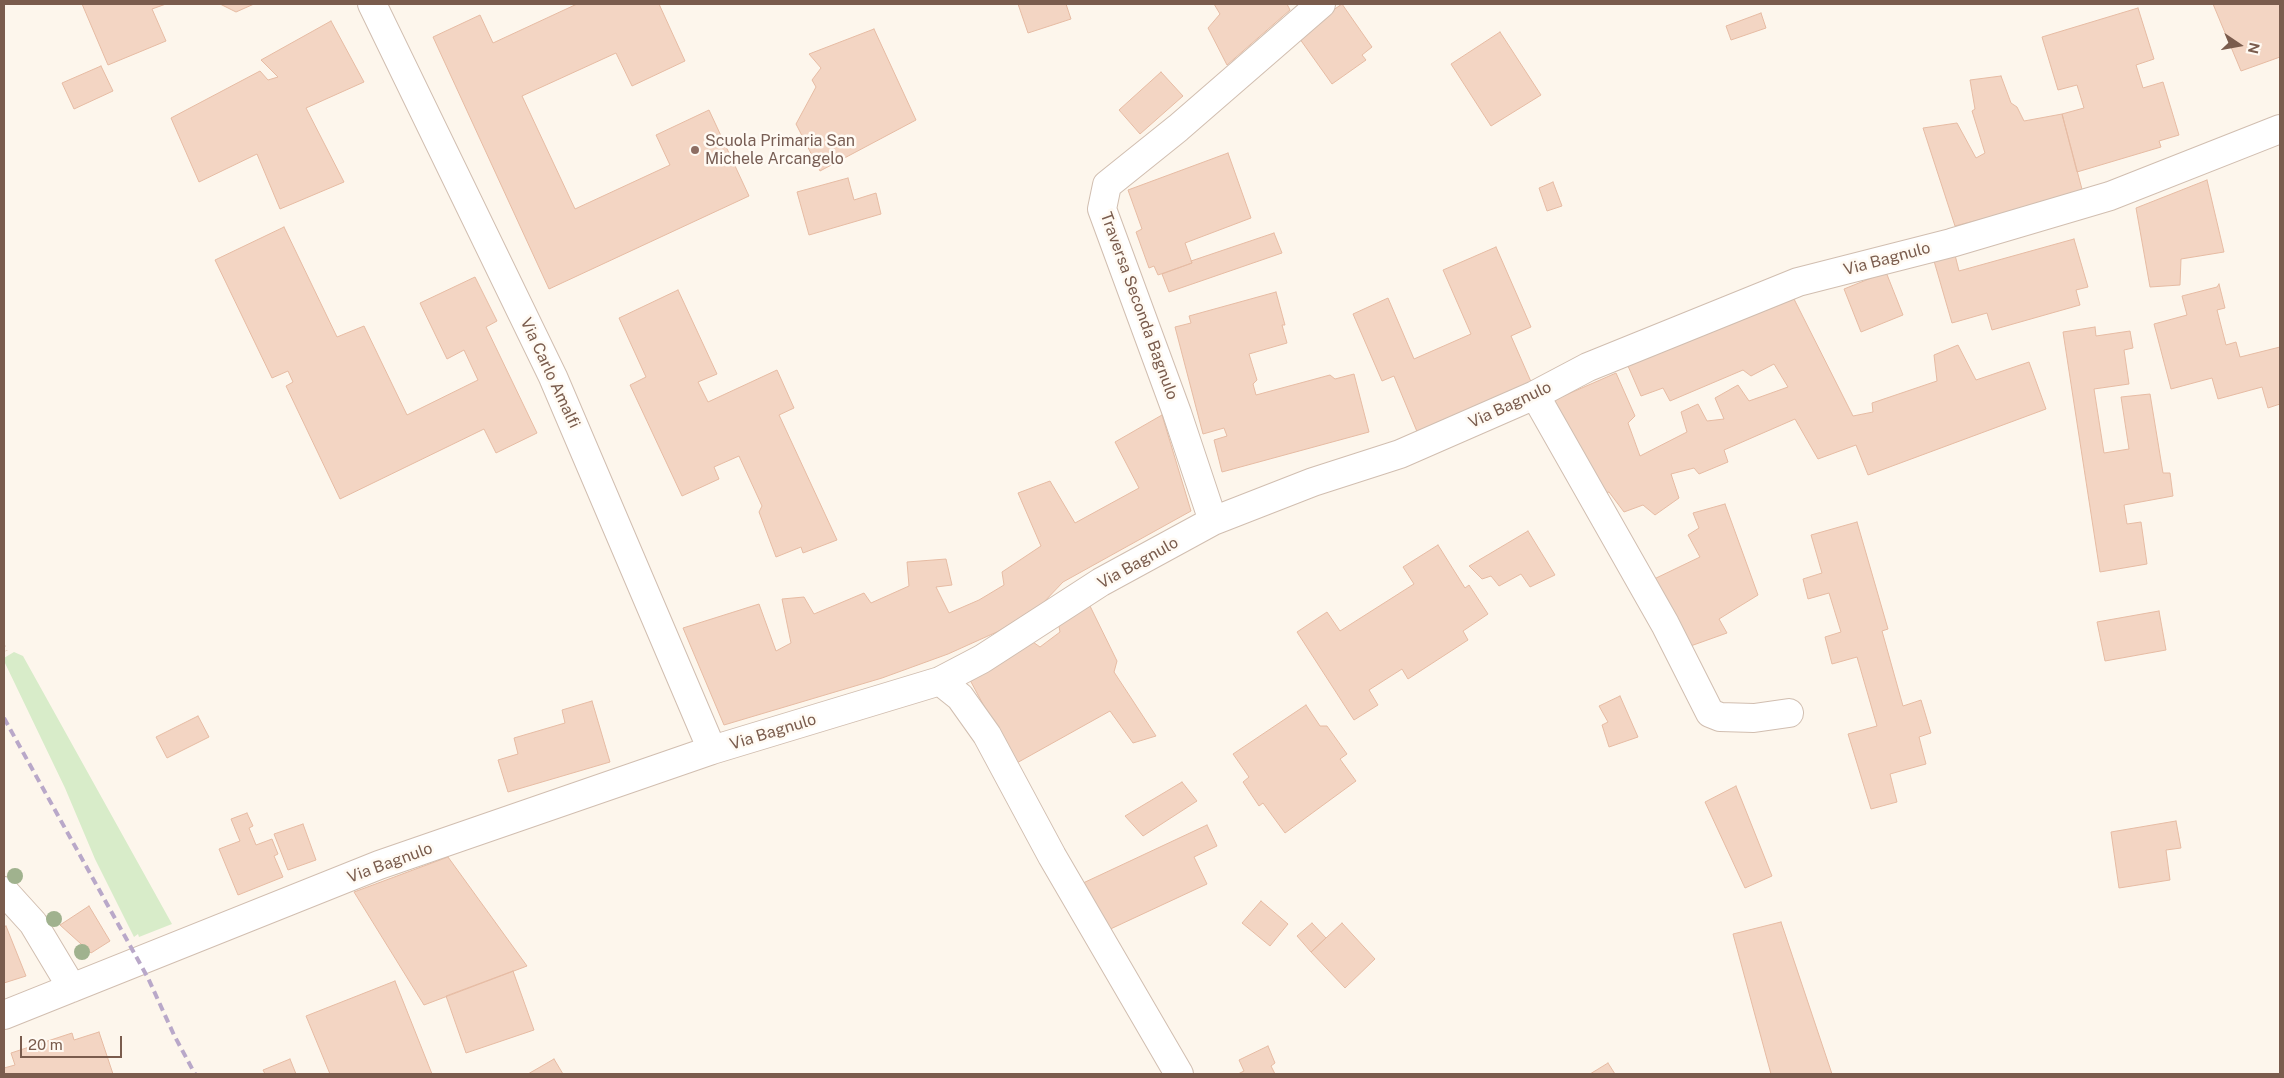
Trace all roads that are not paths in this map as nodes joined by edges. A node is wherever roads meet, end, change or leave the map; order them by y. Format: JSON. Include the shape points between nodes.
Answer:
{"nodes":[{"id":1,"x":372,"y":4,"type":"edge"},
{"id":2,"x":1320,"y":4,"type":"edge"},
{"id":3,"x":2280,"y":129,"type":"edge"},
{"id":4,"x":1535,"y":395,"type":"junction"},
{"id":5,"x":1213,"y":522,"type":"junction"},
{"id":6,"x":940,"y":681,"type":"junction"},
{"id":7,"x":1788,"y":713,"type":"dead end"},
{"id":8,"x":712,"y":750,"type":"junction"},
{"id":9,"x":4,"y":891,"type":"edge"},
{"id":10,"x":72,"y":988,"type":"junction"},
{"id":11,"x":4,"y":1015,"type":"edge"},
{"id":12,"x":1179,"y":1074,"type":"edge"}],
"edges":[{"from":1,"to":8,"type":"street","name":"Via Carlo Amalfi","via":[[553,377]]},
{"from":2,"to":5,"type":"street","name":"Traversa Seconda Bagnulo","via":[[1178,128],[1107,185],[1102,210],[1177,413]]},
{"from":3,"to":4,"type":"street","name":"Via Bagnulo","via":[[2110,196],[1951,243],[1798,282],[1588,367]]},
{"from":4,"to":5,"type":"street","name":"Via Bagnulo","via":[[1400,454],[1313,482]]},
{"from":4,"to":7,"type":"street","via":[[1665,624],[1710,713],[1720,717],[1754,718]]},
{"from":5,"to":6,"type":"street","name":"Via Bagnulo","via":[[1102,582],[982,659]]},
{"from":6,"to":8,"type":"street","name":"Via Bagnulo"},
{"from":6,"to":12,"type":"street","via":[[960,697],[987,736],[1052,856]]},
{"from":8,"to":10,"type":"street","name":"Via Bagnulo","via":[[379,865]]},
{"from":9,"to":10,"type":"street","via":[[33,923]]},
{"from":10,"to":11,"type":"street","name":"Via Bagnulo"}]}
